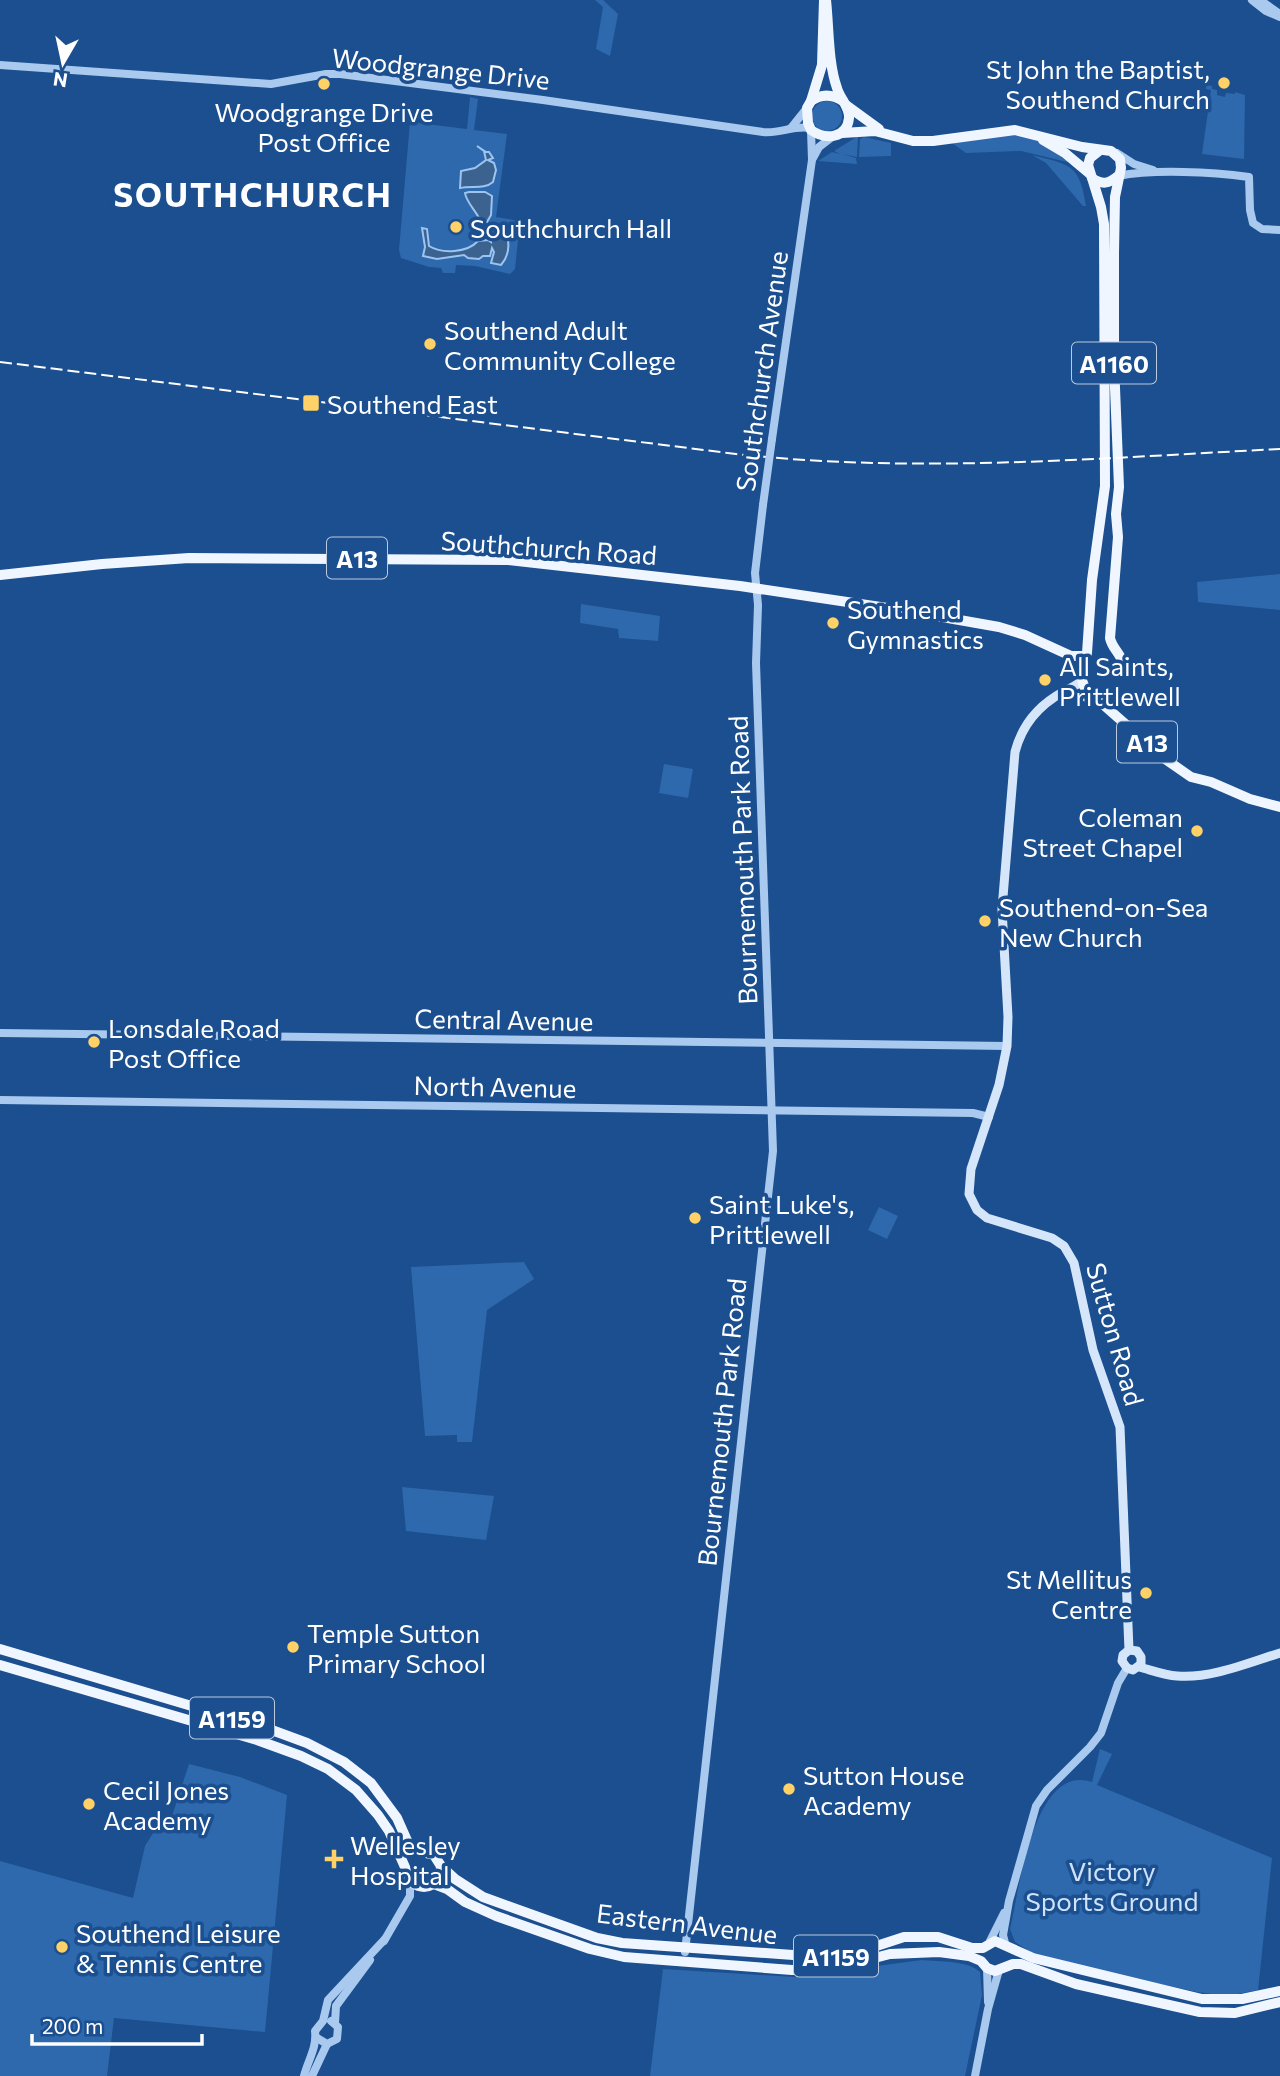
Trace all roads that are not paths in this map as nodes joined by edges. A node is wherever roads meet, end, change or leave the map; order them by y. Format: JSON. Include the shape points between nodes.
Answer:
{"nodes":[{"id":1,"x":825,"y":0,"type":"edge"},
{"id":2,"x":1252,"y":0,"type":"edge"},
{"id":3,"x":1260,"y":0,"type":"edge"},
{"id":4,"x":1278,"y":16,"type":"edge"},
{"id":5,"x":0,"y":65,"type":"edge"},
{"id":6,"x":844,"y":103,"type":"junction"},
{"id":7,"x":809,"y":105,"type":"junction"},
{"id":8,"x":791,"y":128,"type":"junction"},
{"id":9,"x":811,"y":129,"type":"junction"},
{"id":10,"x":884,"y":132,"type":"junction"},
{"id":11,"x":1029,"y":132,"type":"junction"},
{"id":12,"x":837,"y":135,"type":"junction"},
{"id":13,"x":1106,"y":150,"type":"junction"},
{"id":14,"x":811,"y":160,"type":"junction"},
{"id":15,"x":1162,"y":173,"type":"junction"},
{"id":16,"x":1091,"y":176,"type":"junction"},
{"id":17,"x":1118,"y":176,"type":"junction"},
{"id":18,"x":1280,"y":230,"type":"edge"},
{"id":19,"x":0,"y":575,"type":"edge"},
{"id":20,"x":756,"y":589,"type":"junction"},
{"id":21,"x":1086,"y":654,"type":"junction"},
{"id":22,"x":1123,"y":665,"type":"dead end"},
{"id":23,"x":1082,"y":680,"type":"junction"},
{"id":24,"x":1056,"y":697,"type":"junction"},
{"id":25,"x":1099,"y":700,"type":"junction"},
{"id":26,"x":1280,"y":807,"type":"edge"},
{"id":27,"x":0,"y":1033,"type":"edge"},
{"id":28,"x":770,"y":1043,"type":"junction"},
{"id":29,"x":1007,"y":1046,"type":"junction"},
{"id":30,"x":0,"y":1100,"type":"edge"},
{"id":31,"x":772,"y":1111,"type":"junction"},
{"id":32,"x":989,"y":1117,"type":"junction"},
{"id":33,"x":0,"y":1649,"type":"edge"},
{"id":34,"x":1129,"y":1650,"type":"junction"},
{"id":35,"x":1280,"y":1653,"type":"edge"},
{"id":36,"x":1140,"y":1662,"type":"junction"},
{"id":37,"x":0,"y":1665,"type":"edge"},
{"id":38,"x":1127,"y":1668,"type":"junction"},
{"id":39,"x":421,"y":1852,"type":"junction"},
{"id":40,"x":441,"y":1866,"type":"junction"},
{"id":41,"x":406,"y":1868,"type":"junction"},
{"id":42,"x":410,"y":1881,"type":"junction"},
{"id":43,"x":429,"y":1886,"type":"junction"},
{"id":44,"x":1009,"y":1901,"type":"junction"},
{"id":45,"x":403,"y":1910,"type":"junction"},
{"id":46,"x":385,"y":1939,"type":"junction"},
{"id":47,"x":986,"y":1945,"type":"junction"},
{"id":48,"x":1007,"y":1946,"type":"junction"},
{"id":49,"x":685,"y":1950,"type":"junction"},
{"id":50,"x":670,"y":1962,"type":"junction"},
{"id":51,"x":736,"y":1965,"type":"junction"},
{"id":52,"x":984,"y":1965,"type":"junction"},
{"id":53,"x":1003,"y":1968,"type":"junction"},
{"id":54,"x":1280,"y":1991,"type":"edge"},
{"id":55,"x":1280,"y":2002,"type":"edge"},
{"id":56,"x":988,"y":2009,"type":"junction"},
{"id":57,"x":323,"y":2021,"type":"junction"},
{"id":58,"x":335,"y":2023,"type":"junction"},
{"id":59,"x":317,"y":2038,"type":"junction"},
{"id":60,"x":327,"y":2044,"type":"junction"},
{"id":61,"x":304,"y":2076,"type":"edge"},
{"id":62,"x":312,"y":2076,"type":"edge"},
{"id":63,"x":975,"y":2076,"type":"edge"}],
"edges":[{"from":1,"to":6,"type":"main road","name":"Southchurch Avenue","via":[[834,78]]},
{"from":1,"to":7,"type":"main road","name":"Southchurch Avenue","via":[[822,65]]},
{"from":2,"to":4,"type":"street"},
{"from":3,"to":4,"type":"street"},
{"from":5,"to":8,"type":"street","name":"Woodgrange Drive","via":[[271,84],[341,74],[779,134]]},
{"from":6,"to":7,"type":"main road","via":[[830,96],[818,97]]},
{"from":6,"to":10,"type":"main road"},
{"from":6,"to":12,"type":"main road","name":"Southchurch Avenue","via":[[849,116],[846,128]]},
{"from":7,"to":8,"type":"street"},
{"from":7,"to":9,"type":"main road","name":"Southchurch Avenue"},
{"from":8,"to":9,"type":"street","name":"Woodgrange Drive"},
{"from":9,"to":12,"type":"main road","via":[[823,137]]},
{"from":9,"to":14,"type":"street","name":"Southchurch Avenue"},
{"from":10,"to":11,"type":"main road","via":[[923,142],[1007,130]]},
{"from":10,"to":12,"type":"main road"},
{"from":11,"to":13,"type":"main road"},
{"from":11,"to":16,"type":"main road"},
{"from":12,"to":14,"type":"street","via":[[819,147]]},
{"from":13,"to":15,"type":"street"},
{"from":13,"to":16,"type":"main road","via":[[1089,161]]},
{"from":13,"to":17,"type":"main road","via":[[1121,163]]},
{"from":14,"to":20,"type":"street","name":"Southchurch Avenue","bridge":true,"via":[[763,505]]},
{"from":15,"to":17,"type":"street"},
{"from":15,"to":18,"type":"street","via":[[1249,177],[1251,218],[1259,228]]},
{"from":16,"to":17,"type":"main road","via":[[1104,183]]},
{"from":16,"to":21,"type":"main road","number":"A1160","via":[[1104,224],[1104,507]]},
{"from":17,"to":22,"type":"main road","number":"A1160","via":[[1114,208],[1118,537],[1110,638]]},
{"from":19,"to":20,"type":"main road","name":"Southchurch Road","number":"A13","via":[[189,558],[474,558]]},
{"from":20,"to":21,"type":"main road","name":"Southchurch Road","number":"A13","via":[[1012,631],[1071,656]]},
{"from":20,"to":28,"type":"street","name":"Bournemouth Park Road"},
{"from":21,"to":23,"type":"main road"},
{"from":23,"to":24,"type":"main road","name":"Sutton Road"},
{"from":23,"to":25,"type":"main road","via":[[1085,691]]},
{"from":24,"to":25,"type":"main road"},
{"from":24,"to":29,"type":"main road","name":"Sutton Road","via":[[1028,722],[1015,752],[1002,909]]},
{"from":25,"to":26,"type":"main road","number":"A13","via":[[1176,768],[1198,781]]},
{"from":27,"to":28,"type":"street","name":"Central Avenue"},
{"from":28,"to":29,"type":"street","name":"Central Avenue"},
{"from":28,"to":31,"type":"street","name":"Bournemouth Park Road"},
{"from":29,"to":32,"type":"main road","name":"Sutton Road"},
{"from":30,"to":31,"type":"street","name":"North Avenue"},
{"from":31,"to":32,"type":"street","name":"North Avenue"},
{"from":31,"to":49,"type":"street","name":"Bournemouth Park Road","via":[[772,1158]]},
{"from":32,"to":34,"type":"main road","name":"Sutton Road","via":[[969,1176],[970,1198],[987,1218],[1052,1237],[1070,1253],[1095,1358],[1118,1418]]},
{"from":33,"to":39,"type":"main road","name":"Eastern Avenue","number":"A1159","via":[[269,1729],[317,1748],[371,1783],[397,1818],[409,1845]]},
{"from":34,"to":36,"type":"main road","via":[[1137,1651]]},
{"from":34,"to":38,"type":"main road","name":"Sutton Road","via":[[1122,1658]]},
{"from":35,"to":36,"type":"main road","via":[[1198,1675],[1175,1676]]},
{"from":36,"to":38,"type":"main road","via":[[1133,1670]]},
{"from":37,"to":41,"type":"main road","number":"A1159","via":[[257,1740],[315,1762],[341,1777],[368,1802]]},
{"from":38,"to":44,"type":"street","name":"Sutton Road","via":[[1101,1732],[1036,1806]]},
{"from":39,"to":40,"type":"main road","name":"Eastern Avenue","number":"A1159","via":[[435,1855]]},
{"from":39,"to":41,"type":"main road","via":[[412,1856]]},
{"from":40,"to":43,"type":"main road","via":[[441,1875]]},
{"from":40,"to":49,"type":"main road","name":"Eastern Avenue","number":"A1159","via":[[483,1898],[597,1938]]},
{"from":41,"to":42,"type":"main road","number":"A1159"},
{"from":42,"to":43,"type":"main road","name":"Eastern Avenue","number":"A1159"},
{"from":42,"to":45,"type":"street","via":[[410,1896]]},
{"from":43,"to":45,"type":"street","via":[[417,1892]]},
{"from":43,"to":50,"type":"main road","name":"Eastern Avenue","number":"A1159","via":[[447,1889],[476,1908],[590,1949]]},
{"from":44,"to":47,"type":"street","name":"Sutton Road"},
{"from":44,"to":48,"type":"street","name":"Sutton Road","via":[[1003,1935]]},
{"from":45,"to":46,"type":"street"},
{"from":46,"to":57,"type":"street","via":[[328,2000]]},
{"from":46,"to":58,"type":"street","via":[[336,2006]]},
{"from":47,"to":48,"type":"main road","name":"Eastern Avenue"},
{"from":47,"to":49,"type":"main road","name":"Eastern Avenue","number":"A1159","via":[[967,1947],[922,1936],[831,1957]]},
{"from":47,"to":52,"type":"main road"},
{"from":48,"to":53,"type":"main road","via":[[1011,1957]]},
{"from":48,"to":54,"type":"main road","name":"Eastern Avenue","via":[[1033,1958],[1202,1999],[1242,1999]]},
{"from":49,"to":50,"type":"street"},
{"from":49,"to":51,"type":"street","via":[[690,1957]]},
{"from":50,"to":51,"type":"main road","name":"Eastern Avenue","number":"A1159"},
{"from":51,"to":52,"type":"main road","name":"Eastern Avenue","number":"A1159","via":[[836,1968],[909,1952],[953,1953]]},
{"from":52,"to":53,"type":"main road","name":"Eastern Avenue"},
{"from":52,"to":56,"type":"street"},
{"from":53,"to":55,"type":"main road","name":"Eastern Avenue","via":[[1021,1964],[1076,1983],[1200,2012],[1235,2013]]},
{"from":53,"to":56,"type":"street"},
{"from":56,"to":63,"type":"street"},
{"from":57,"to":58,"type":"street"},
{"from":57,"to":59,"type":"street","via":[[317,2027]]},
{"from":58,"to":60,"type":"street","via":[[338,2036]]},
{"from":59,"to":60,"type":"street"},
{"from":59,"to":61,"type":"street"},
{"from":60,"to":62,"type":"street"}]}
